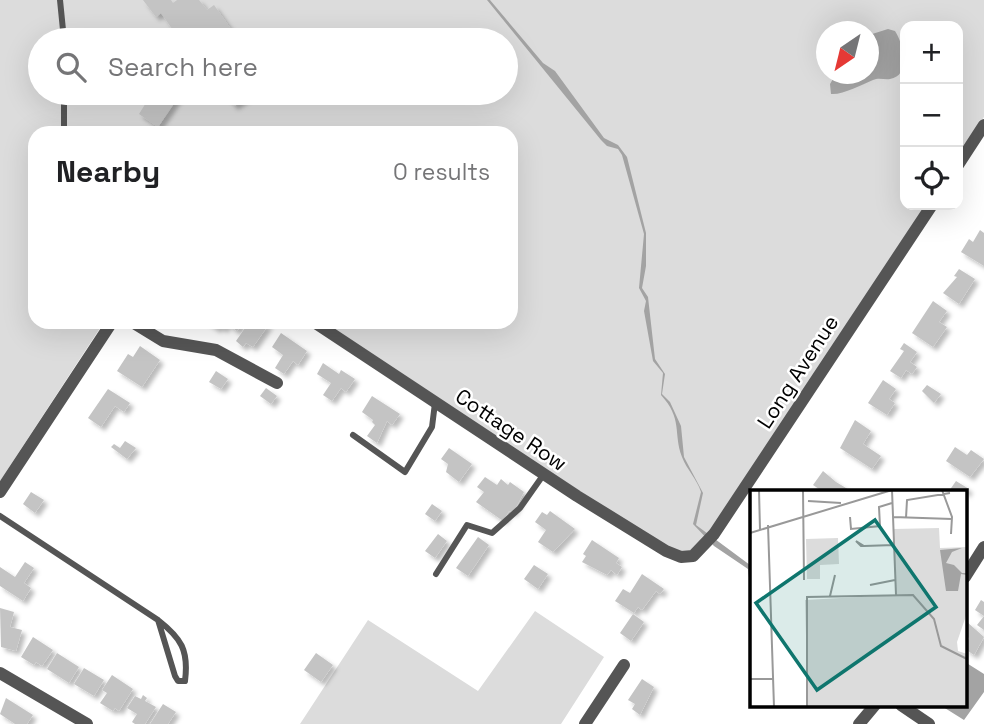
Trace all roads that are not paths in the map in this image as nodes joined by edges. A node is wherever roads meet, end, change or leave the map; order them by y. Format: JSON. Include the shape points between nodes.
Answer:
{"nodes":[{"id":1,"x":60,"y":0,"type":"edge"},
{"id":2,"x":63,"y":28,"type":"edge"},
{"id":3,"x":64,"y":105,"type":"edge"},
{"id":4,"x":984,"y":125,"type":"edge"},
{"id":5,"x":64,"y":126,"type":"edge"},
{"id":6,"x":963,"y":157,"type":"edge"},
{"id":7,"x":929,"y":210,"type":"edge"},
{"id":8,"x":107,"y":329,"type":"edge"},
{"id":9,"x":143,"y":329,"type":"edge"},
{"id":10,"x":325,"y":329,"type":"edge"},
{"id":11,"x":277,"y":383,"type":"dead end"},
{"id":12,"x":435,"y":402,"type":"junction"},
{"id":13,"x":353,"y":435,"type":"dead end"},
{"id":14,"x":544,"y":474,"type":"junction"},
{"id":15,"x":0,"y":492,"type":"edge"},
{"id":16,"x":0,"y":516,"type":"edge"},
{"id":17,"x":984,"y":547,"type":"edge"},
{"id":18,"x":693,"y":556,"type":"joint"},
{"id":19,"x":436,"y":574,"type":"dead end"},
{"id":20,"x":967,"y":574,"type":"edge"},
{"id":21,"x":158,"y":620,"type":"junction"},
{"id":22,"x":624,"y":665,"type":"dead end"},
{"id":23,"x":0,"y":673,"type":"edge"},
{"id":24,"x":874,"y":706,"type":"edge"},
{"id":25,"x":902,"y":706,"type":"edge"},
{"id":26,"x":87,"y":724,"type":"edge"},
{"id":27,"x":585,"y":724,"type":"edge"},
{"id":28,"x":859,"y":724,"type":"edge"},
{"id":29,"x":929,"y":724,"type":"edge"}],
"edges":[{"from":1,"to":2,"type":"lane"},
{"from":3,"to":5,"type":"lane"},
{"from":4,"to":6,"type":"street"},
{"from":7,"to":18,"type":"street","name":"Long Avenue","via":[[714,534]]},
{"from":8,"to":15,"type":"street"},
{"from":9,"to":11,"type":"street","via":[[163,341],[216,350]]},
{"from":10,"to":12,"type":"street","name":"Cottage Row"},
{"from":12,"to":13,"type":"lane","via":[[432,427],[405,472]]},
{"from":12,"to":14,"type":"street","name":"Cottage Row"},
{"from":14,"to":18,"type":"street","name":"Cottage Row","via":[[659,547],[681,557]]},
{"from":14,"to":19,"type":"lane","via":[[520,508],[492,533],[467,525]]},
{"from":16,"to":21,"type":"lane"},
{"from":17,"to":20,"type":"street"},
{"from":21,"to":21,"type":"lane","via":[[184,645],[188,661],[185,681],[175,676]]},
{"from":22,"to":27,"type":"street"},
{"from":23,"to":26,"type":"street"},
{"from":24,"to":28,"type":"street"},
{"from":25,"to":29,"type":"street"}]}
